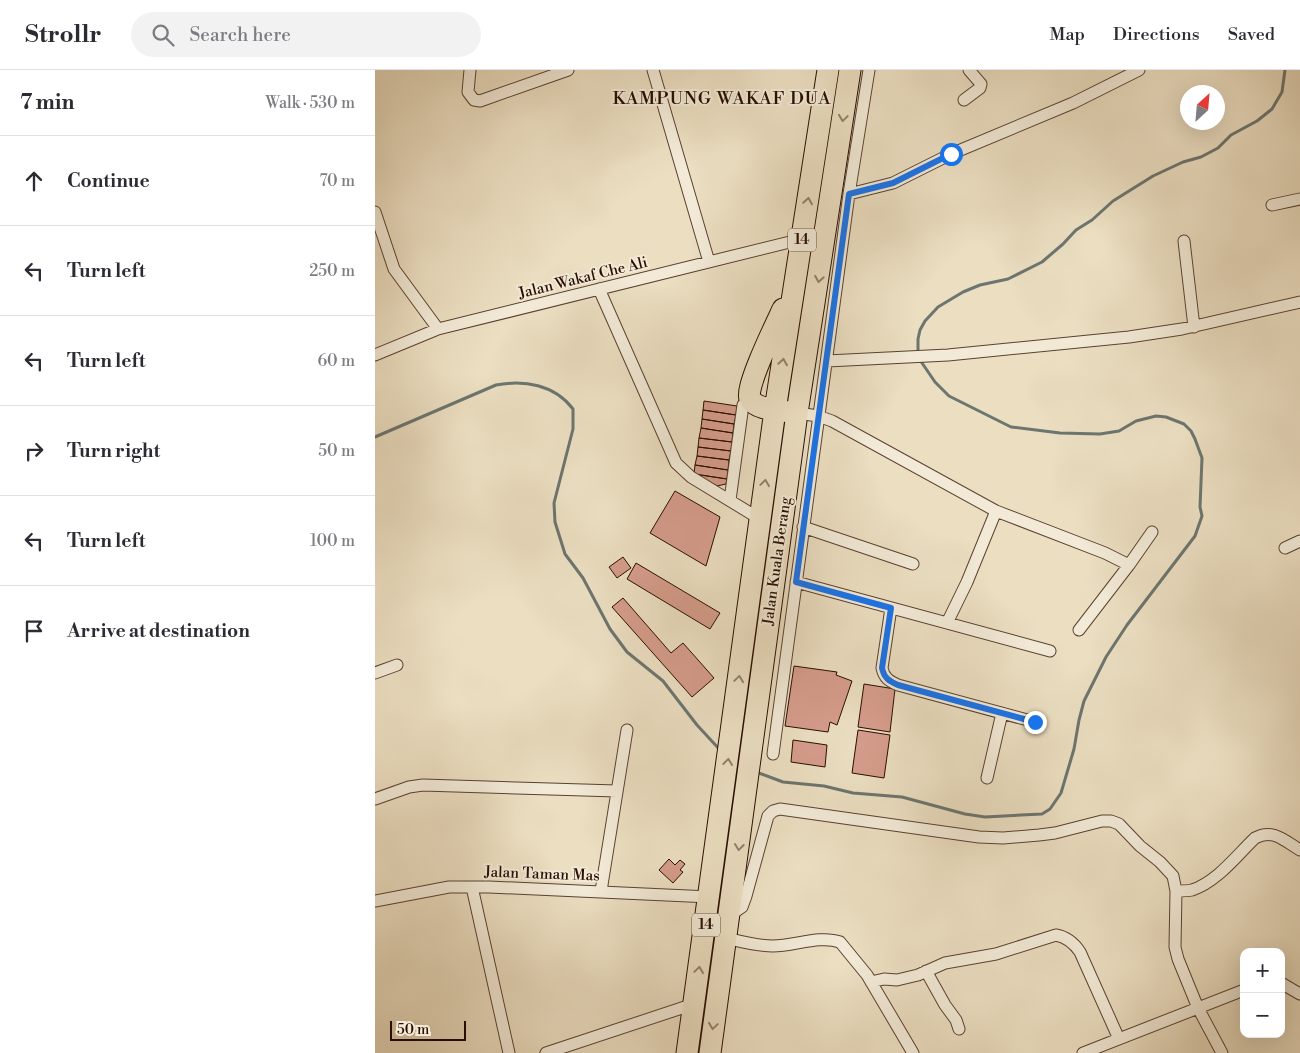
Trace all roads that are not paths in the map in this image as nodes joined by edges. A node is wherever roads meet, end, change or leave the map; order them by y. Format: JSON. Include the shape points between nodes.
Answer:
{"nodes":[{"id":1,"x":470,"y":70,"type":"edge"},
{"id":2,"x":568,"y":70,"type":"edge"},
{"id":3,"x":653,"y":70,"type":"edge"},
{"id":4,"x":828,"y":70,"type":"edge"},
{"id":5,"x":850,"y":70,"type":"edge"},
{"id":6,"x":869,"y":70,"type":"edge"},
{"id":7,"x":969,"y":70,"type":"edge"},
{"id":8,"x":1139,"y":70,"type":"edge"},
{"id":9,"x":553,"y":73,"type":"edge"},
{"id":10,"x":964,"y":100,"type":"dead end"},
{"id":11,"x":849,"y":194,"type":"junction"},
{"id":12,"x":1300,"y":199,"type":"edge"},
{"id":13,"x":1272,"y":205,"type":"dead end"},
{"id":14,"x":375,"y":212,"type":"edge"},
{"id":15,"x":802,"y":239,"type":"junction"},
{"id":16,"x":1184,"y":241,"type":"dead end"},
{"id":17,"x":709,"y":262,"type":"junction"},
{"id":18,"x":796,"y":281,"type":"junction"},
{"id":19,"x":599,"y":289,"type":"junction"},
{"id":20,"x":1300,"y":302,"type":"edge"},
{"id":21,"x":1195,"y":326,"type":"junction"},
{"id":22,"x":438,"y":329,"type":"junction"},
{"id":23,"x":375,"y":355,"type":"edge"},
{"id":24,"x":827,"y":361,"type":"junction"},
{"id":25,"x":750,"y":399,"type":"junction"},
{"id":26,"x":775,"y":410,"type":"junction"},
{"id":27,"x":797,"y":413,"type":"junction"},
{"id":28,"x":818,"y":416,"type":"junction"},
{"id":29,"x":730,"y":500,"type":"junction"},
{"id":30,"x":996,"y":511,"type":"junction"},
{"id":31,"x":760,"y":519,"type":"junction"},
{"id":32,"x":803,"y":526,"type":"junction"},
{"id":33,"x":1152,"y":532,"type":"dead end"},
{"id":34,"x":1300,"y":541,"type":"edge"},
{"id":35,"x":1285,"y":548,"type":"dead end"},
{"id":36,"x":913,"y":564,"type":"dead end"},
{"id":37,"x":1129,"y":565,"type":"junction"},
{"id":38,"x":796,"y":582,"type":"junction"},
{"id":39,"x":891,"y":608,"type":"junction"},
{"id":40,"x":947,"y":623,"type":"junction"},
{"id":41,"x":1079,"y":630,"type":"dead end"},
{"id":42,"x":1050,"y":651,"type":"dead end"},
{"id":43,"x":397,"y":665,"type":"dead end"},
{"id":44,"x":375,"y":673,"type":"edge"},
{"id":45,"x":759,"y":692,"type":"junction"},
{"id":46,"x":781,"y":694,"type":"junction"},
{"id":47,"x":1002,"y":713,"type":"junction"},
{"id":48,"x":1035,"y":722,"type":"dead end"},
{"id":49,"x":627,"y":730,"type":"dead end"},
{"id":50,"x":773,"y":754,"type":"dead end"},
{"id":51,"x":987,"y":778,"type":"dead end"},
{"id":52,"x":617,"y":791,"type":"junction"},
{"id":53,"x":375,"y":799,"type":"edge"},
{"id":54,"x":1300,"y":850,"type":"edge"},
{"id":55,"x":472,"y":887,"type":"junction"},
{"id":56,"x":601,"y":891,"type":"junction"},
{"id":57,"x":1176,"y":891,"type":"junction"},
{"id":58,"x":710,"y":897,"type":"junction"},
{"id":59,"x":375,"y":901,"type":"edge"},
{"id":60,"x":729,"y":916,"type":"junction"},
{"id":61,"x":726,"y":938,"type":"junction"},
{"id":62,"x":926,"y":971,"type":"junction"},
{"id":63,"x":871,"y":982,"type":"junction"},
{"id":64,"x":1285,"y":985,"type":"edge"},
{"id":65,"x":1240,"y":992,"type":"edge"},
{"id":66,"x":1300,"y":994,"type":"edge"},
{"id":67,"x":694,"y":1004,"type":"junction"},
{"id":68,"x":1198,"y":1008,"type":"junction"},
{"id":69,"x":959,"y":1030,"type":"dead end"},
{"id":70,"x":1119,"y":1039,"type":"junction"},
{"id":71,"x":509,"y":1053,"type":"edge"},
{"id":72,"x":546,"y":1053,"type":"edge"},
{"id":73,"x":687,"y":1053,"type":"edge"},
{"id":74,"x":710,"y":1053,"type":"edge"},
{"id":75,"x":913,"y":1053,"type":"edge"},
{"id":76,"x":1083,"y":1053,"type":"edge"},
{"id":77,"x":1222,"y":1053,"type":"edge"}],
"edges":[{"from":1,"to":9,"type":"street","via":[[468,87],[471,97],[480,101]]},
{"from":2,"to":9,"type":"street"},
{"from":3,"to":17,"type":"street"},
{"from":15,"to":4,"type":"highway","name":"Jalan Kuala Berang","number":"14","one_way":true},
{"from":5,"to":27,"type":"highway","name":"Jalan Kuala Berang","number":"14","one_way":true},
{"from":6,"to":11,"type":"street"},
{"from":7,"to":10,"type":"street","via":[[981,88]]},
{"from":8,"to":11,"type":"street","via":[[893,183]]},
{"from":11,"to":24,"type":"street"},
{"from":12,"to":13,"type":"street"},
{"from":14,"to":22,"type":"street","via":[[393,269]]},
{"from":15,"to":17,"type":"street","name":"Jalan Wakaf Che Ali"},
{"from":15,"to":18,"type":"highway","name":"Jalan Kuala Berang","number":"14"},
{"from":16,"to":21,"type":"street"},
{"from":17,"to":19,"type":"street","name":"Jalan Wakaf Che Ali"},
{"from":18,"to":25,"type":"highway","via":[[750,385]]},
{"from":26,"to":18,"type":"highway","name":"Jalan Kuala Berang","number":"14","one_way":true},
{"from":19,"to":22,"type":"street","name":"Jalan Wakaf Che Ali"},
{"from":19,"to":29,"type":"street","via":[[676,463],[691,477]]},
{"from":20,"to":21,"type":"street"},
{"from":21,"to":24,"type":"street","via":[[1129,337],[948,355]]},
{"from":22,"to":23,"type":"street","name":"Jalan Wakaf Che Ali"},
{"from":24,"to":28,"type":"street"},
{"from":25,"to":26,"type":"highway"},
{"from":25,"to":29,"type":"street","via":[[743,405]]},
{"from":26,"to":27,"type":"highway"},
{"from":31,"to":26,"type":"highway","name":"Jalan Kuala Berang","number":"14","one_way":true},
{"from":27,"to":28,"type":"street"},
{"from":27,"to":45,"type":"highway","name":"Jalan Kuala Berang","number":"14"},
{"from":28,"to":30,"type":"street"},
{"from":28,"to":32,"type":"street"},
{"from":29,"to":31,"type":"street"},
{"from":30,"to":37,"type":"street"},
{"from":30,"to":40,"type":"street"},
{"from":58,"to":31,"type":"highway","name":"Jalan Kuala Berang","number":"14","one_way":true},
{"from":32,"to":36,"type":"street"},
{"from":32,"to":38,"type":"street"},
{"from":33,"to":37,"type":"street"},
{"from":34,"to":35,"type":"street"},
{"from":37,"to":41,"type":"street"},
{"from":38,"to":39,"type":"street"},
{"from":38,"to":46,"type":"street"},
{"from":39,"to":40,"type":"street"},
{"from":39,"to":47,"type":"street","via":[[883,676],[898,685]]},
{"from":40,"to":42,"type":"street"},
{"from":43,"to":44,"type":"street"},
{"from":45,"to":46,"type":"street"},
{"from":45,"to":60,"type":"highway","name":"Jalan Kuala Berang","number":"14","one_way":true},
{"from":46,"to":50,"type":"street"},
{"from":47,"to":48,"type":"street"},
{"from":47,"to":51,"type":"street"},
{"from":49,"to":52,"type":"street"},
{"from":52,"to":53,"type":"street","via":[[423,785]]},
{"from":52,"to":56,"type":"street"},
{"from":54,"to":57,"type":"street","via":[[1274,835],[1261,834],[1203,884],[1188,891]]},
{"from":55,"to":56,"type":"street","name":"Jalan Taman Mas"},
{"from":55,"to":59,"type":"street","name":"Jalan Taman Mas","via":[[449,887]]},
{"from":55,"to":71,"type":"street"},
{"from":56,"to":58,"type":"street","name":"Jalan Taman Mas"},
{"from":57,"to":60,"type":"street","via":[[1173,876],[1119,824],[1111,821],[1055,833],[995,838],[780,809],[767,816],[747,896],[741,907]]},
{"from":57,"to":68,"type":"street","via":[[1175,947]]},
{"from":67,"to":58,"type":"highway","name":"Jalan Kuala Berang","number":"14","one_way":true},
{"from":60,"to":61,"type":"highway","name":"Jalan Kuala Berang","number":"14"},
{"from":61,"to":63,"type":"street","via":[[772,946],[834,940],[840,942]]},
{"from":61,"to":74,"type":"highway","name":"Jalan Kuala Berang","number":"14","one_way":true},
{"from":62,"to":63,"type":"street","via":[[918,976]]},
{"from":62,"to":69,"type":"street"},
{"from":62,"to":70,"type":"street","via":[[945,963],[988,956],[1056,935],[1062,936],[1080,952]]},
{"from":63,"to":75,"type":"street"},
{"from":64,"to":66,"type":"street"},
{"from":65,"to":68,"type":"street"},
{"from":67,"to":72,"type":"street"},
{"from":67,"to":73,"type":"highway","name":"Jalan Kuala Berang","number":"14"},
{"from":68,"to":70,"type":"street"},
{"from":68,"to":77,"type":"street"},
{"from":70,"to":76,"type":"street"}]}
